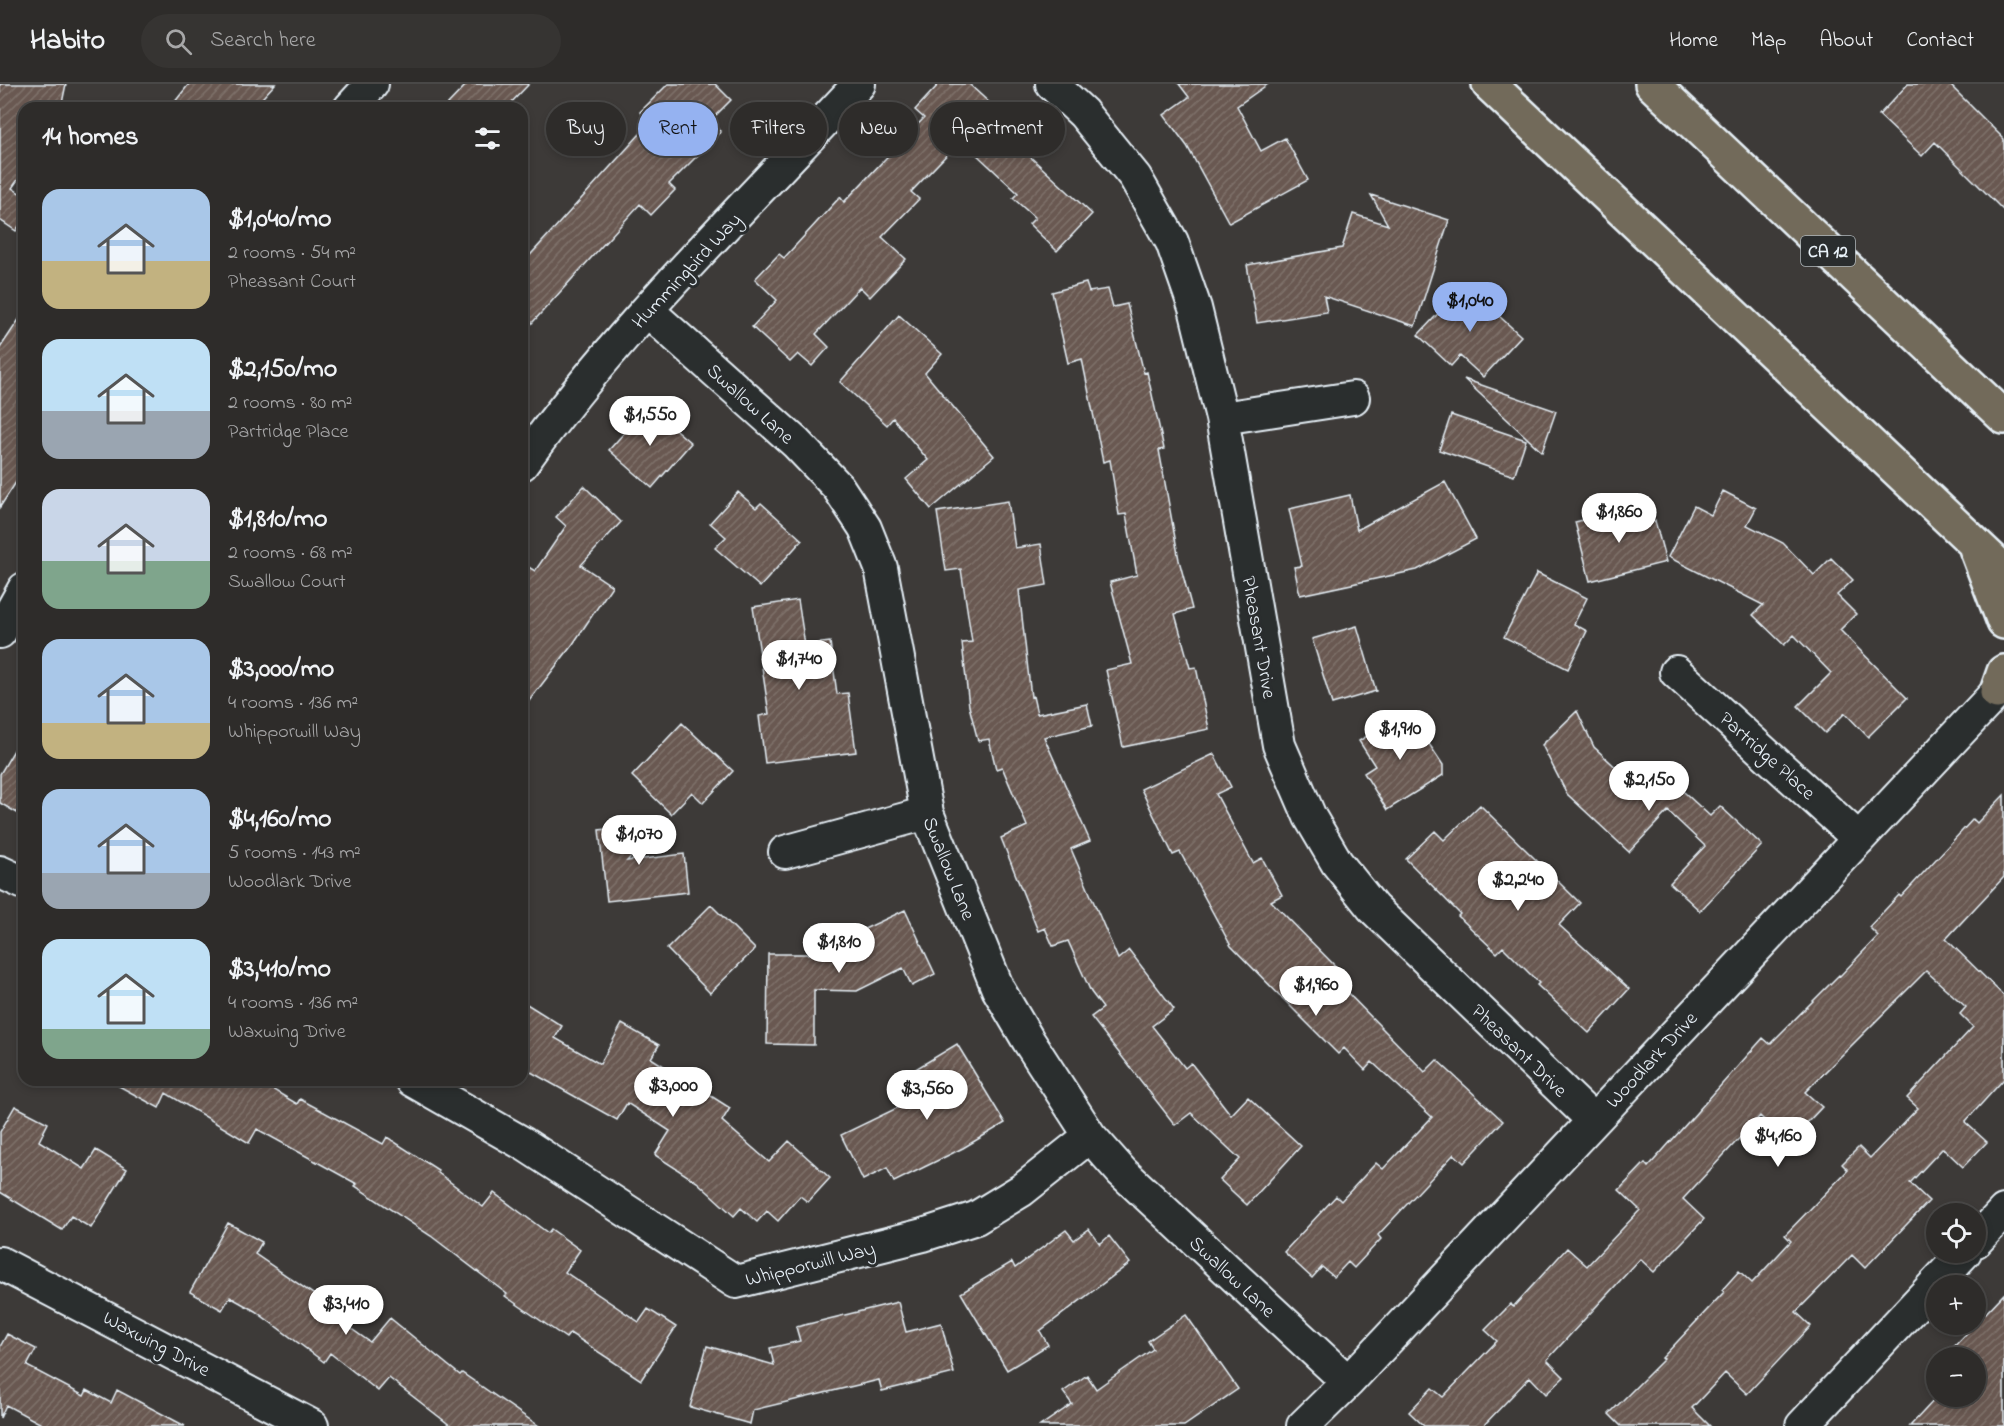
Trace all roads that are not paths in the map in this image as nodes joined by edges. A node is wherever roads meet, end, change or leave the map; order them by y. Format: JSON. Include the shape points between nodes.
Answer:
{"nodes":[{"id":1,"x":372,"y":84,"type":"edge"},
{"id":2,"x":859,"y":84,"type":"edge"},
{"id":3,"x":1052,"y":84,"type":"edge"},
{"id":4,"x":1489,"y":84,"type":"edge"},
{"id":5,"x":1652,"y":84,"type":"edge"},
{"id":6,"x":356,"y":102,"type":"edge"},
{"id":7,"x":648,"y":311,"type":"junction"},
{"id":8,"x":1353,"y":398,"type":"dead end"},
{"id":9,"x":2004,"y":417,"type":"edge"},
{"id":10,"x":1222,"y":418,"type":"junction"},
{"id":11,"x":528,"y":455,"type":"edge"},
{"id":12,"x":1973,"y":541,"type":"junction"},
{"id":13,"x":2004,"y":571,"type":"edge"},
{"id":14,"x":18,"y":600,"type":"edge"},
{"id":15,"x":2004,"y":622,"type":"edge"},
{"id":16,"x":0,"y":632,"type":"edge"},
{"id":17,"x":1676,"y":672,"type":"dead end"},
{"id":18,"x":2002,"y":684,"type":"edge"},
{"id":19,"x":927,"y":813,"type":"junction"},
{"id":20,"x":1859,"y":839,"type":"junction"},
{"id":21,"x":785,"y":852,"type":"dead end"},
{"id":22,"x":0,"y":872,"type":"edge"},
{"id":23,"x":18,"y":880,"type":"edge"},
{"id":24,"x":422,"y":1086,"type":"edge"},
{"id":25,"x":1593,"y":1120,"type":"junction"},
{"id":26,"x":1090,"y":1136,"type":"junction"},
{"id":27,"x":2004,"y":1211,"type":"edge"},
{"id":28,"x":1986,"y":1230,"type":"edge"},
{"id":29,"x":0,"y":1263,"type":"edge"},
{"id":30,"x":1955,"y":1263,"type":"edge"},
{"id":31,"x":1348,"y":1382,"type":"junction"},
{"id":32,"x":312,"y":1426,"type":"edge"},
{"id":33,"x":1303,"y":1426,"type":"edge"},
{"id":34,"x":1802,"y":1426,"type":"edge"}],
"edges":[{"from":1,"to":6,"type":"street"},
{"from":2,"to":7,"type":"street","name":"Hummingbird Way"},
{"from":3,"to":10,"type":"street","name":"Pheasant Drive","via":[[1083,113],[1135,177],[1172,242],[1195,308]]},
{"from":4,"to":12,"type":"highway"},
{"from":5,"to":9,"type":"highway","number":"CA 12"},
{"from":7,"to":11,"type":"street","name":"Hummingbird Way","via":[[562,407]]},
{"from":7,"to":19,"type":"street","name":"Swallow Lane","via":[[796,443],[838,487],[865,528],[881,568]]},
{"from":8,"to":10,"type":"street"},
{"from":10,"to":25,"type":"street","name":"Pheasant Drive","via":[[1280,745],[1310,818],[1337,863],[1373,908]]},
{"from":12,"to":13,"type":"highway"},
{"from":12,"to":15,"type":"highway"},
{"from":14,"to":16,"type":"street"},
{"from":17,"to":20,"type":"street","name":"Partridge Place"},
{"from":18,"to":20,"type":"street","name":"Woodlark Drive"},
{"from":19,"to":21,"type":"street"},
{"from":19,"to":26,"type":"street","name":"Swallow Lane","via":[[998,989]]},
{"from":20,"to":25,"type":"street","name":"Woodlark Drive"},
{"from":22,"to":23,"type":"street"},
{"from":24,"to":26,"type":"street","name":"Whipporwill Way","via":[[524,1144],[736,1282],[976,1218],[1022,1190]]},
{"from":25,"to":31,"type":"street","name":"Woodlark Drive"},
{"from":26,"to":31,"type":"street","name":"Swallow Lane","via":[[1122,1172]]},
{"from":27,"to":28,"type":"street"},
{"from":29,"to":32,"type":"street","name":"Waxwing Drive"},
{"from":30,"to":34,"type":"street"},
{"from":31,"to":33,"type":"street","name":"Woodlark Drive"}]}
